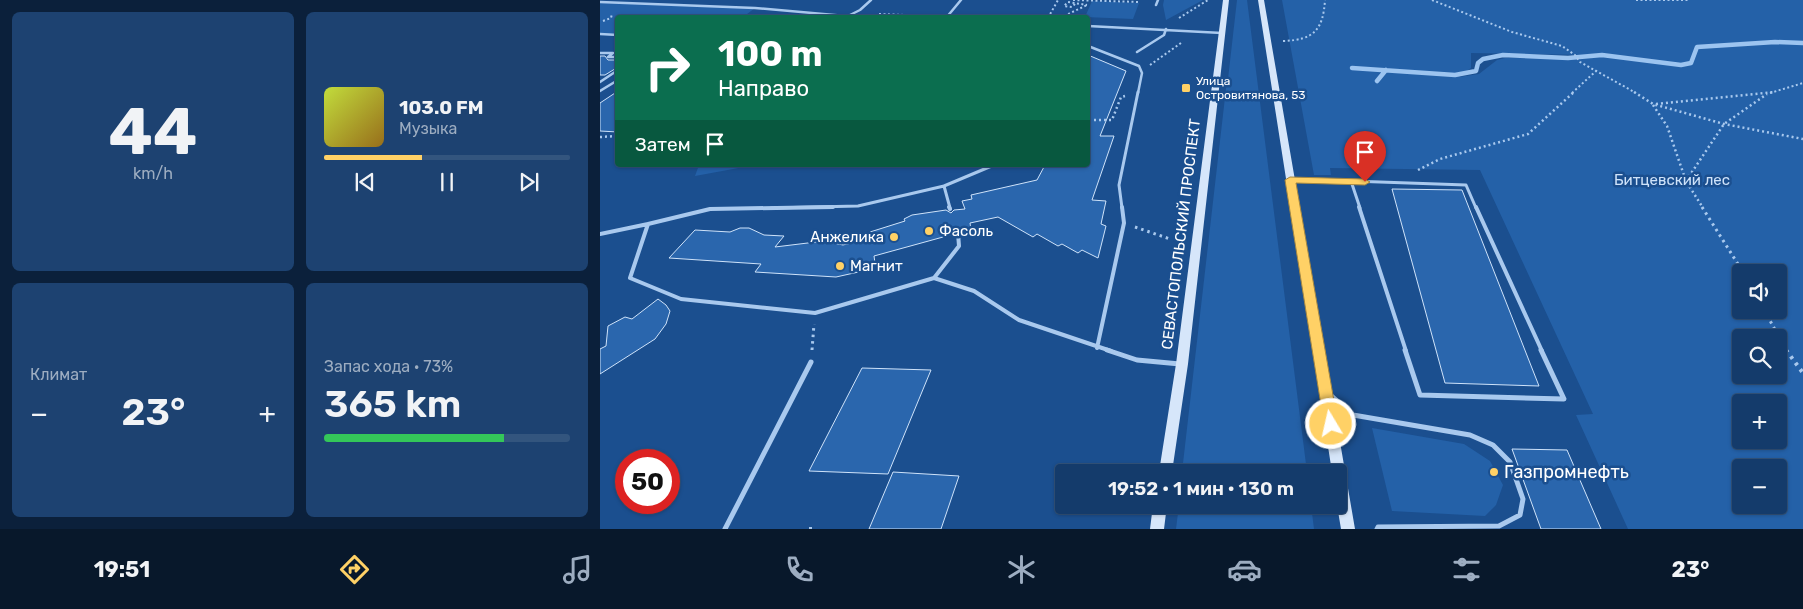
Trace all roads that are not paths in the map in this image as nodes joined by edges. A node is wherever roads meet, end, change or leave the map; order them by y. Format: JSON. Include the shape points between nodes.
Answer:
{"nodes":[{"id":1,"x":871,"y":0,"type":"edge"},
{"id":2,"x":961,"y":0,"type":"edge"},
{"id":3,"x":1158,"y":0,"type":"edge"},
{"id":4,"x":1226,"y":0,"type":"edge"},
{"id":5,"x":1261,"y":0,"type":"edge"},
{"id":6,"x":600,"y":2,"type":"edge"},
{"id":7,"x":1156,"y":5,"type":"dead end"},
{"id":8,"x":826,"y":15,"type":"edge"},
{"id":9,"x":850,"y":15,"type":"edge"},
{"id":10,"x":948,"y":15,"type":"edge"},
{"id":11,"x":1090,"y":26,"type":"edge"},
{"id":12,"x":1166,"y":29,"type":"junction"},
{"id":13,"x":1222,"y":33,"type":"junction"},
{"id":14,"x":600,"y":34,"type":"edge"},
{"id":15,"x":615,"y":35,"type":"edge"},
{"id":16,"x":1090,"y":47,"type":"edge"},
{"id":17,"x":1137,"y":52,"type":"dead end"},
{"id":18,"x":600,"y":53,"type":"edge"},
{"id":19,"x":615,"y":57,"type":"edge"},
{"id":20,"x":615,"y":72,"type":"edge"},
{"id":21,"x":600,"y":82,"type":"edge"},
{"id":22,"x":615,"y":82,"type":"edge"},
{"id":23,"x":600,"y":92,"type":"edge"},
{"id":24,"x":989,"y":167,"type":"edge"},
{"id":25,"x":1290,"y":180,"type":"junction"},
{"id":26,"x":1351,"y":181,"type":"junction"},
{"id":27,"x":944,"y":186,"type":"junction"},
{"id":28,"x":950,"y":209,"type":"dead end"},
{"id":29,"x":648,"y":224,"type":"junction"},
{"id":30,"x":958,"y":233,"type":"dead end"},
{"id":31,"x":600,"y":234,"type":"edge"},
{"id":32,"x":934,"y":278,"type":"junction"},
{"id":33,"x":1097,"y":348,"type":"junction"},
{"id":34,"x":811,"y":362,"type":"road end"},
{"id":35,"x":1182,"y":364,"type":"junction"},
{"id":36,"x":1325,"y":391,"type":"junction"},
{"id":37,"x":1166,"y":464,"type":"edge"},
{"id":38,"x":1337,"y":464,"type":"edge"},
{"id":39,"x":1159,"y":514,"type":"edge"},
{"id":40,"x":1346,"y":514,"type":"edge"},
{"id":41,"x":725,"y":529,"type":"edge"},
{"id":42,"x":1157,"y":529,"type":"edge"},
{"id":43,"x":1348,"y":529,"type":"edge"},
{"id":44,"x":1377,"y":529,"type":"edge"}],
"edges":[{"from":1,"to":9,"type":"lane"},
{"from":2,"to":10,"type":"lane"},
{"from":3,"to":7,"type":"lane"},
{"from":4,"to":13,"type":"main road","name":"СЕВАСТОПОЛЬСКИЙ ПРОСПЕКТ"},
{"from":5,"to":25,"type":"main road"},
{"from":6,"to":8,"type":"lane","via":[[755,8]]},
{"from":11,"to":12,"type":"lane"},
{"from":12,"to":13,"type":"lane"},
{"from":12,"to":17,"type":"lane","via":[[1164,35]]},
{"from":13,"to":35,"type":"main road","name":"СЕВАСТОПОЛЬСКИЙ ПРОСПЕКТ"},
{"from":14,"to":15,"type":"lane"},
{"from":16,"to":33,"type":"lane","via":[[1139,66],[1142,73],[1119,185],[1124,223]]},
{"from":18,"to":19,"type":"lane","via":[[613,53],[608,56]]},
{"from":20,"to":21,"type":"lane"},
{"from":22,"to":23,"type":"lane"},
{"from":24,"to":27,"type":"lane"},
{"from":25,"to":26,"type":"lane"},
{"from":25,"to":36,"type":"main road"},
{"from":26,"to":26,"type":"lane","via":[[1420,396],[1564,399],[1466,185]]},
{"from":27,"to":28,"type":"lane"},
{"from":27,"to":29,"type":"lane","via":[[858,206],[710,209]]},
{"from":29,"to":31,"type":"lane"},
{"from":29,"to":32,"type":"lane","via":[[630,278],[681,298],[815,313]]},
{"from":30,"to":32,"type":"lane","via":[[959,246]]},
{"from":32,"to":33,"type":"lane","via":[[974,292],[1019,320]]},
{"from":33,"to":35,"type":"lane","via":[[1137,360]]},
{"from":34,"to":41,"type":"lane"},
{"from":35,"to":37,"type":"main road","name":"СЕВАСТОПОЛЬСКИЙ ПРОСПЕКТ"},
{"from":36,"to":38,"type":"main road"},
{"from":36,"to":44,"type":"lane","via":[[1353,415],[1470,435],[1493,445],[1510,462],[1523,499],[1520,516],[1499,526]]},
{"from":39,"to":42,"type":"main road"},
{"from":40,"to":43,"type":"main road"}]}
